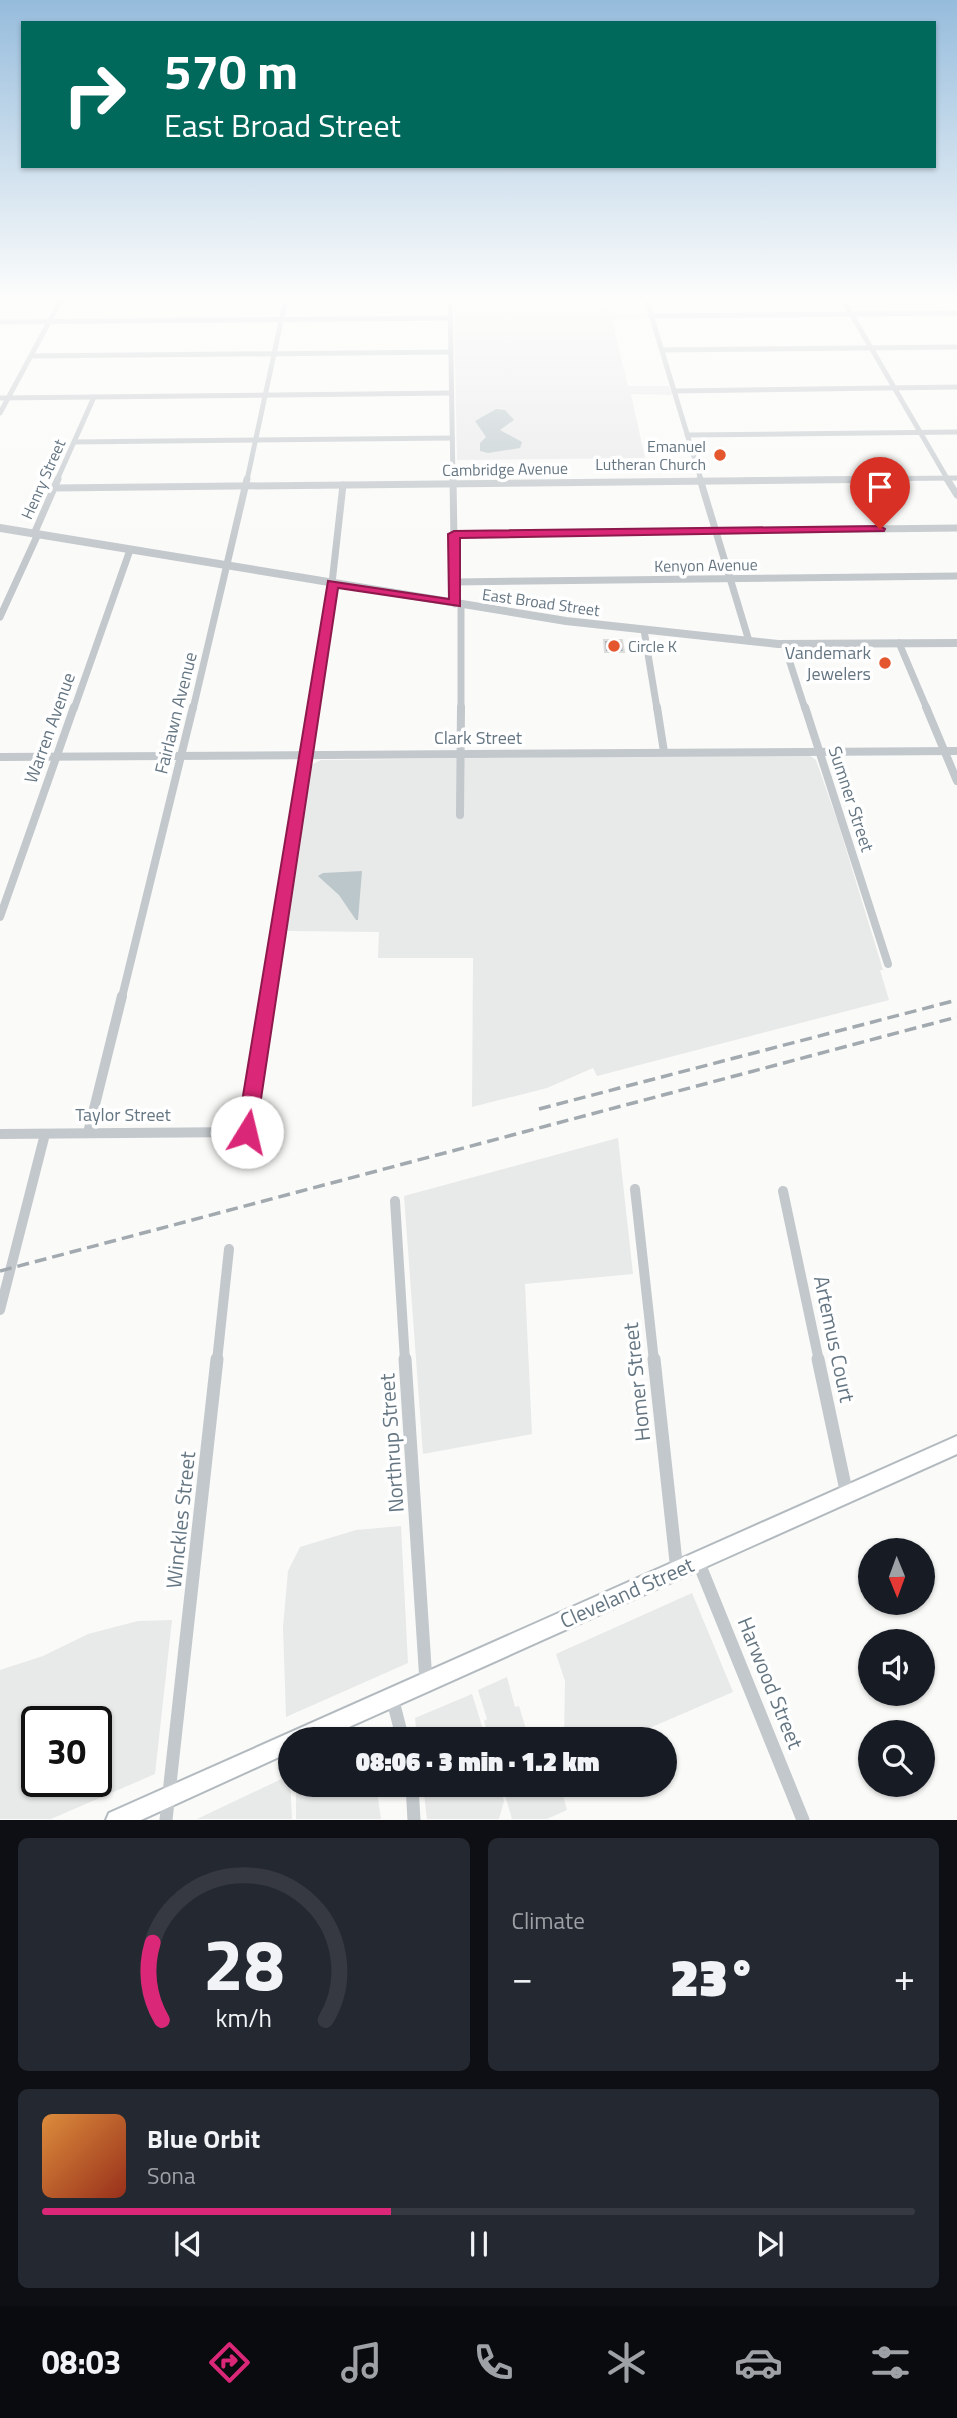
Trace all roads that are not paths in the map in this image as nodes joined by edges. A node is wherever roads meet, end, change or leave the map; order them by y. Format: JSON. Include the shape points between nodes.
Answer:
{"nodes":[{"id":1,"x":16,"y":383,"type":"edge"},
{"id":2,"x":268,"y":383,"type":"edge"},
{"id":3,"x":451,"y":383,"type":"edge"},
{"id":4,"x":672,"y":383,"type":"edge"},
{"id":5,"x":892,"y":383,"type":"edge"},
{"id":6,"x":957,"y":387,"type":"edge"},
{"id":7,"x":895,"y":388,"type":"junction"},
{"id":8,"x":674,"y":390,"type":"junction"},
{"id":9,"x":451,"y":393,"type":"junction"},
{"id":10,"x":265,"y":395,"type":"junction"},
{"id":11,"x":94,"y":397,"type":"junction"},
{"id":12,"x":0,"y":398,"type":"edge"},
{"id":13,"x":8,"y":398,"type":"junction"},
{"id":14,"x":0,"y":413,"type":"edge"},
{"id":15,"x":920,"y":432,"type":"junction"},
{"id":16,"x":957,"y":432,"type":"edge"},
{"id":17,"x":687,"y":435,"type":"junction"},
{"id":18,"x":452,"y":438,"type":"junction"},
{"id":19,"x":255,"y":440,"type":"junction"},
{"id":20,"x":74,"y":442,"type":"junction"},
{"id":21,"x":947,"y":478,"type":"junction"},
{"id":22,"x":957,"y":478,"type":"edge"},
{"id":23,"x":701,"y":481,"type":"junction"},
{"id":24,"x":453,"y":483,"type":"junction"},
{"id":25,"x":343,"y":485,"type":"junction"},
{"id":26,"x":245,"y":486,"type":"junction"},
{"id":27,"x":54,"y":488,"type":"junction"},
{"id":28,"x":957,"y":495,"type":"edge"},
{"id":29,"x":0,"y":528,"type":"edge"},
{"id":30,"x":957,"y":528,"type":"edge"},
{"id":31,"x":716,"y":531,"type":"junction"},
{"id":32,"x":36,"y":534,"type":"junction"},
{"id":33,"x":454,"y":534,"type":"junction"},
{"id":34,"x":130,"y":550,"type":"junction"},
{"id":35,"x":228,"y":566,"type":"junction"},
{"id":36,"x":957,"y":576,"type":"edge"},
{"id":37,"x":730,"y":579,"type":"junction"},
{"id":38,"x":455,"y":582,"type":"junction"},
{"id":39,"x":332,"y":583,"type":"junction"},
{"id":40,"x":458,"y":604,"type":"junction"},
{"id":41,"x":0,"y":617,"type":"edge"},
{"id":42,"x":644,"y":629,"type":"junction"},
{"id":43,"x":749,"y":641,"type":"junction"},
{"id":44,"x":899,"y":643,"type":"junction"},
{"id":45,"x":957,"y":643,"type":"edge"},
{"id":46,"x":785,"y":644,"type":"junction"},
{"id":47,"x":819,"y":751,"type":"junction"},
{"id":48,"x":944,"y":751,"type":"junction"},
{"id":49,"x":957,"y":751,"type":"edge"},
{"id":50,"x":664,"y":752,"type":"junction"},
{"id":51,"x":460,"y":753,"type":"junction"},
{"id":52,"x":181,"y":755,"type":"junction"},
{"id":53,"x":306,"y":755,"type":"junction"},
{"id":54,"x":57,"y":756,"type":"junction"},
{"id":55,"x":0,"y":757,"type":"edge"},
{"id":56,"x":957,"y":780,"type":"edge"},
{"id":57,"x":460,"y":815,"type":"dead end"},
{"id":58,"x":0,"y":917,"type":"edge"},
{"id":59,"x":888,"y":964,"type":"dead end"},
{"id":60,"x":45,"y":1133,"type":"junction"},
{"id":61,"x":88,"y":1133,"type":"junction"},
{"id":62,"x":0,"y":1134,"type":"edge"},
{"id":63,"x":635,"y":1189,"type":"dead end"},
{"id":64,"x":783,"y":1191,"type":"dead end"},
{"id":65,"x":395,"y":1201,"type":"dead end"},
{"id":66,"x":229,"y":1249,"type":"dead end"},
{"id":67,"x":0,"y":1310,"type":"edge"},
{"id":68,"x":957,"y":1446,"type":"edge"},
{"id":69,"x":847,"y":1495,"type":"junction"},
{"id":70,"x":698,"y":1561,"type":"junction"},
{"id":71,"x":677,"y":1571,"type":"junction"},
{"id":72,"x":426,"y":1682,"type":"junction"},
{"id":73,"x":392,"y":1697,"type":"junction"},
{"id":74,"x":325,"y":1727,"type":"edge"},
{"id":75,"x":400,"y":1727,"type":"edge"},
{"id":76,"x":278,"y":1747,"type":"edge"},
{"id":77,"x":170,"y":1796,"type":"junction"},
{"id":78,"x":413,"y":1797,"type":"edge"},
{"id":79,"x":116,"y":1819,"type":"edge"},
{"id":80,"x":166,"y":1819,"type":"edge"},
{"id":81,"x":414,"y":1819,"type":"edge"},
{"id":82,"x":803,"y":1819,"type":"edge"}],
"edges":[{"from":1,"to":13,"type":"street"},
{"from":2,"to":10,"type":"street","name":"Fairlawn Avenue"},
{"from":3,"to":9,"type":"street"},
{"from":4,"to":8,"type":"street"},
{"from":5,"to":7,"type":"street"},
{"from":6,"to":7,"type":"street"},
{"from":7,"to":8,"type":"street"},
{"from":7,"to":15,"type":"street"},
{"from":8,"to":17,"type":"street"},
{"from":9,"to":10,"type":"street"},
{"from":9,"to":18,"type":"street"},
{"from":10,"to":11,"type":"street"},
{"from":10,"to":19,"type":"street","name":"Fairlawn Avenue"},
{"from":11,"to":13,"type":"street"},
{"from":11,"to":20,"type":"street","name":"Henry Street"},
{"from":12,"to":13,"type":"street"},
{"from":13,"to":14,"type":"street"},
{"from":15,"to":16,"type":"street"},
{"from":15,"to":17,"type":"street"},
{"from":15,"to":21,"type":"street"},
{"from":17,"to":23,"type":"street"},
{"from":18,"to":19,"type":"street"},
{"from":18,"to":24,"type":"street"},
{"from":19,"to":20,"type":"street"},
{"from":19,"to":26,"type":"street","name":"Fairlawn Avenue"},
{"from":20,"to":27,"type":"street","name":"Henry Street"},
{"from":21,"to":22,"type":"street","name":"Cambridge Avenue"},
{"from":21,"to":23,"type":"street","name":"Cambridge Avenue"},
{"from":21,"to":28,"type":"street"},
{"from":23,"to":24,"type":"street","name":"Cambridge Avenue"},
{"from":23,"to":31,"type":"street"},
{"from":24,"to":25,"type":"street","name":"Cambridge Avenue"},
{"from":24,"to":33,"type":"street"},
{"from":25,"to":26,"type":"street","name":"Cambridge Avenue"},
{"from":25,"to":39,"type":"street"},
{"from":26,"to":27,"type":"street","name":"Cambridge Avenue"},
{"from":26,"to":35,"type":"street","name":"Fairlawn Avenue"},
{"from":27,"to":32,"type":"street","name":"Henry Street"},
{"from":29,"to":32,"type":"street","name":"East Broad Street"},
{"from":30,"to":31,"type":"street"},
{"from":31,"to":33,"type":"street"},
{"from":31,"to":37,"type":"street"},
{"from":32,"to":34,"type":"street","name":"East Broad Street"},
{"from":32,"to":41,"type":"street","name":"Henry Street"},
{"from":33,"to":38,"type":"street"},
{"from":34,"to":35,"type":"street","name":"East Broad Street"},
{"from":34,"to":54,"type":"street","name":"Warren Avenue"},
{"from":35,"to":39,"type":"street","name":"East Broad Street"},
{"from":35,"to":52,"type":"street","name":"Fairlawn Avenue"},
{"from":36,"to":37,"type":"street","name":"Kenyon Avenue"},
{"from":37,"to":38,"type":"street","name":"Kenyon Avenue"},
{"from":37,"to":43,"type":"street"},
{"from":38,"to":40,"type":"street"},
{"from":39,"to":40,"type":"street","name":"East Broad Street"},
{"from":39,"to":53,"type":"street"},
{"from":40,"to":42,"type":"street","name":"East Broad Street"},
{"from":40,"to":51,"type":"street"},
{"from":42,"to":43,"type":"street","name":"East Broad Street"},
{"from":42,"to":50,"type":"street"},
{"from":43,"to":46,"type":"street","name":"East Broad Street"},
{"from":44,"to":45,"type":"street","name":"East Broad Street"},
{"from":44,"to":46,"type":"street","name":"East Broad Street"},
{"from":44,"to":48,"type":"street"},
{"from":46,"to":47,"type":"street","name":"Sumner Street"},
{"from":47,"to":48,"type":"street","name":"Clark Street"},
{"from":47,"to":50,"type":"street","name":"Clark Street"},
{"from":47,"to":59,"type":"street","name":"Sumner Street"},
{"from":48,"to":49,"type":"street","name":"Clark Street"},
{"from":48,"to":56,"type":"street"},
{"from":50,"to":51,"type":"street","name":"Clark Street"},
{"from":51,"to":53,"type":"street","name":"Clark Street"},
{"from":51,"to":57,"type":"street"},
{"from":52,"to":53,"type":"street","name":"Clark Street"},
{"from":52,"to":54,"type":"street","name":"Clark Street"},
{"from":52,"to":61,"type":"street","name":"Fairlawn Avenue"},
{"from":53,"to":61,"type":"street","name":"Taylor Street","via":[[247,1132]]},
{"from":54,"to":55,"type":"street","name":"Clark Street"},
{"from":54,"to":58,"type":"street","name":"Warren Avenue"},
{"from":60,"to":61,"type":"street","name":"Taylor Street"},
{"from":60,"to":62,"type":"street","name":"Taylor Street"},
{"from":60,"to":67,"type":"street"},
{"from":63,"to":71,"type":"street","name":"Homer Street"},
{"from":64,"to":69,"type":"street","name":"Artemus Court"},
{"from":65,"to":72,"type":"street","name":"Northrup Street"},
{"from":66,"to":77,"type":"street","name":"Winckles Street"},
{"from":68,"to":69,"type":"main road","name":"Cleveland Street"},
{"from":69,"to":70,"type":"main road","name":"Cleveland Street"},
{"from":70,"to":71,"type":"main road","name":"Cleveland Street"},
{"from":70,"to":82,"type":"street","name":"Harwood Street"},
{"from":71,"to":72,"type":"main road","name":"Cleveland Street"},
{"from":72,"to":73,"type":"main road","name":"Cleveland Street"},
{"from":73,"to":74,"type":"main road","name":"Cleveland Street"},
{"from":73,"to":75,"type":"street"},
{"from":76,"to":77,"type":"main road"},
{"from":77,"to":79,"type":"main road"},
{"from":77,"to":80,"type":"street"},
{"from":78,"to":81,"type":"street"}]}
